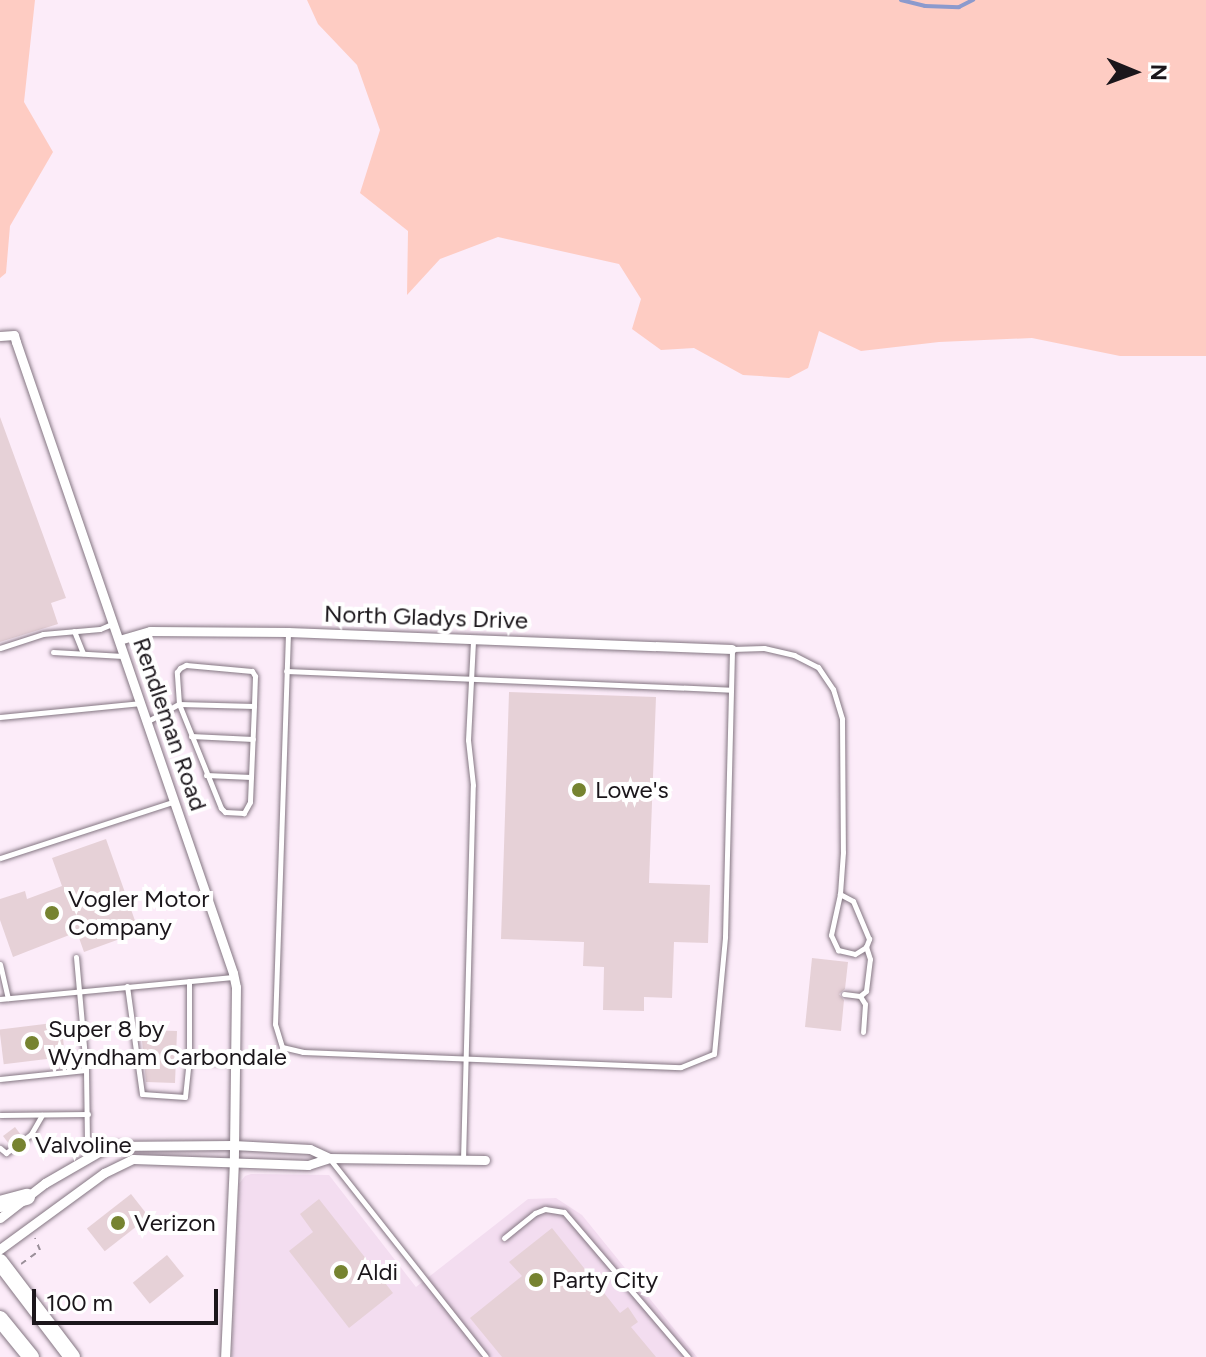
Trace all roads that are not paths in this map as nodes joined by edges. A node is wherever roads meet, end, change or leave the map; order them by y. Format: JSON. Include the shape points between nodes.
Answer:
{"nodes":[{"id":1,"x":2,"y":336,"type":"edge"},
{"id":2,"x":114,"y":623,"type":"junction"},
{"id":3,"x":74,"y":631,"type":"junction"},
{"id":4,"x":288,"y":632,"type":"junction"},
{"id":5,"x":473,"y":639,"type":"junction"},
{"id":6,"x":119,"y":640,"type":"junction"},
{"id":7,"x":0,"y":648,"type":"edge"},
{"id":8,"x":732,"y":649,"type":"junction"},
{"id":9,"x":53,"y":652,"type":"dead end"},
{"id":10,"x":83,"y":653,"type":"junction"},
{"id":11,"x":125,"y":656,"type":"junction"},
{"id":12,"x":286,"y":671,"type":"junction"},
{"id":13,"x":471,"y":678,"type":"junction"},
{"id":14,"x":731,"y":690,"type":"junction"},
{"id":15,"x":141,"y":703,"type":"junction"},
{"id":16,"x":179,"y":704,"type":"junction"},
{"id":17,"x":254,"y":706,"type":"junction"},
{"id":18,"x":0,"y":717,"type":"edge"},
{"id":19,"x":148,"y":721,"type":"junction"},
{"id":20,"x":191,"y":736,"type":"junction"},
{"id":21,"x":253,"y":739,"type":"junction"},
{"id":22,"x":206,"y":775,"type":"junction"},
{"id":23,"x":251,"y":777,"type":"junction"},
{"id":24,"x":176,"y":801,"type":"junction"},
{"id":25,"x":0,"y":858,"type":"edge"},
{"id":26,"x":840,"y":894,"type":"junction"},
{"id":27,"x":866,"y":947,"type":"junction"},
{"id":28,"x":76,"y":957,"type":"dead end"},
{"id":29,"x":0,"y":964,"type":"edge"},
{"id":30,"x":234,"y":977,"type":"junction"},
{"id":31,"x":189,"y":981,"type":"junction"},
{"id":32,"x":127,"y":986,"type":"junction"},
{"id":33,"x":80,"y":991,"type":"junction"},
{"id":34,"x":844,"y":994,"type":"dead end"},
{"id":35,"x":860,"y":996,"type":"junction"},
{"id":36,"x":8,"y":998,"type":"junction"},
{"id":37,"x":0,"y":999,"type":"edge"},
{"id":38,"x":863,"y":1032,"type":"dead end"},
{"id":39,"x":464,"y":1057,"type":"junction"},
{"id":40,"x":189,"y":1060,"type":"junction"},
{"id":41,"x":233,"y":1062,"type":"junction"},
{"id":42,"x":86,"y":1070,"type":"junction"},
{"id":43,"x":0,"y":1079,"type":"edge"},
{"id":44,"x":88,"y":1114,"type":"junction"},
{"id":45,"x":0,"y":1115,"type":"edge"},
{"id":46,"x":42,"y":1115,"type":"junction"},
{"id":47,"x":233,"y":1145,"type":"junction"},
{"id":48,"x":0,"y":1148,"type":"edge"},
{"id":49,"x":92,"y":1154,"type":"junction"},
{"id":50,"x":329,"y":1158,"type":"junction"},
{"id":51,"x":463,"y":1160,"type":"junction"},
{"id":52,"x":485,"y":1160,"type":"dead end"},
{"id":53,"x":234,"y":1161,"type":"junction"},
{"id":54,"x":27,"y":1197,"type":"junction"},
{"id":55,"x":0,"y":1204,"type":"edge"},
{"id":56,"x":0,"y":1218,"type":"edge"},
{"id":57,"x":504,"y":1238,"type":"dead end"},
{"id":58,"x":0,"y":1249,"type":"edge"},
{"id":59,"x":0,"y":1262,"type":"edge"},
{"id":60,"x":0,"y":1319,"type":"edge"},
{"id":61,"x":31,"y":1357,"type":"edge"},
{"id":62,"x":72,"y":1357,"type":"edge"},
{"id":63,"x":225,"y":1357,"type":"edge"},
{"id":64,"x":486,"y":1357,"type":"edge"},
{"id":65,"x":688,"y":1357,"type":"edge"}],
"edges":[{"from":1,"to":2,"type":"street","name":"Rendleman Road","via":[[14,335]]},
{"from":2,"to":3,"type":"lane"},
{"from":2,"to":6,"type":"street","name":"Rendleman Road"},
{"from":3,"to":7,"type":"lane","via":[[43,634]]},
{"from":3,"to":10,"type":"lane"},
{"from":4,"to":5,"type":"street","name":"North Gladys Drive"},
{"from":4,"to":6,"type":"street","name":"North Gladys Drive","via":[[150,631]]},
{"from":4,"to":12,"type":"lane"},
{"from":5,"to":8,"type":"street","name":"North Gladys Drive"},
{"from":5,"to":13,"type":"lane"},
{"from":6,"to":11,"type":"street","name":"Rendleman Road"},
{"from":8,"to":14,"type":"lane"},
{"from":8,"to":26,"type":"lane","via":[[764,648],[794,655],[818,667],[833,689],[842,719],[844,765]]},
{"from":9,"to":10,"type":"lane"},
{"from":10,"to":11,"type":"lane"},
{"from":11,"to":15,"type":"street","name":"Rendleman Road"},
{"from":12,"to":13,"type":"lane"},
{"from":12,"to":39,"type":"lane","via":[[278,1042],[290,1051]]},
{"from":13,"to":14,"type":"lane"},
{"from":13,"to":39,"type":"lane"},
{"from":14,"to":39,"type":"lane","via":[[725,937],[714,1054],[681,1067]]},
{"from":15,"to":18,"type":"lane"},
{"from":15,"to":19,"type":"street","name":"Rendleman Road"},
{"from":16,"to":17,"type":"lane"},
{"from":16,"to":17,"type":"lane","via":[[177,672],[186,665],[252,671]]},
{"from":16,"to":19,"type":"lane"},
{"from":16,"to":20,"type":"lane"},
{"from":17,"to":21,"type":"lane"},
{"from":19,"to":24,"type":"street","name":"Rendleman Road"},
{"from":20,"to":21,"type":"lane"},
{"from":20,"to":22,"type":"lane"},
{"from":21,"to":23,"type":"lane"},
{"from":22,"to":23,"type":"lane"},
{"from":22,"to":23,"type":"lane","via":[[225,812],[244,813]]},
{"from":24,"to":25,"type":"lane"},
{"from":24,"to":30,"type":"street","name":"Rendleman Road"},
{"from":26,"to":27,"type":"lane","via":[[853,901],[863,919]]},
{"from":26,"to":27,"type":"lane","via":[[831,935],[838,950],[855,954]]},
{"from":27,"to":35,"type":"lane","via":[[870,975]]},
{"from":28,"to":33,"type":"lane"},
{"from":29,"to":36,"type":"lane"},
{"from":30,"to":31,"type":"lane"},
{"from":30,"to":41,"type":"street","name":"Rendleman Road"},
{"from":31,"to":32,"type":"lane"},
{"from":31,"to":40,"type":"lane"},
{"from":32,"to":33,"type":"lane"},
{"from":32,"to":40,"type":"lane","via":[[142,1094],[185,1097]]},
{"from":33,"to":36,"type":"lane"},
{"from":33,"to":42,"type":"lane"},
{"from":34,"to":35,"type":"lane"},
{"from":35,"to":38,"type":"lane","via":[[865,1004]]},
{"from":36,"to":37,"type":"lane"},
{"from":39,"to":51,"type":"lane"},
{"from":40,"to":41,"type":"lane"},
{"from":41,"to":47,"type":"street","name":"Rendleman Road"},
{"from":42,"to":43,"type":"lane"},
{"from":42,"to":44,"type":"lane"},
{"from":44,"to":46,"type":"lane"},
{"from":44,"to":49,"type":"lane"},
{"from":45,"to":46,"type":"lane"},
{"from":46,"to":48,"type":"lane","via":[[31,1134],[6,1153]]},
{"from":47,"to":49,"type":"street","via":[[134,1144]]},
{"from":47,"to":50,"type":"street","via":[[310,1149]]},
{"from":47,"to":53,"type":"street","name":"Rendleman Road"},
{"from":49,"to":54,"type":"street"},
{"from":50,"to":51,"type":"street"},
{"from":50,"to":53,"type":"street","via":[[308,1165]]},
{"from":50,"to":64,"type":"lane"},
{"from":51,"to":52,"type":"street"},
{"from":53,"to":58,"type":"street","via":[[133,1159],[104,1173]]},
{"from":53,"to":63,"type":"street","name":"Rendleman Road"},
{"from":54,"to":55,"type":"highway"},
{"from":54,"to":56,"type":"street"},
{"from":57,"to":65,"type":"lane","via":[[535,1213],[564,1212]]},
{"from":59,"to":62,"type":"highway"},
{"from":60,"to":61,"type":"highway"}]}
